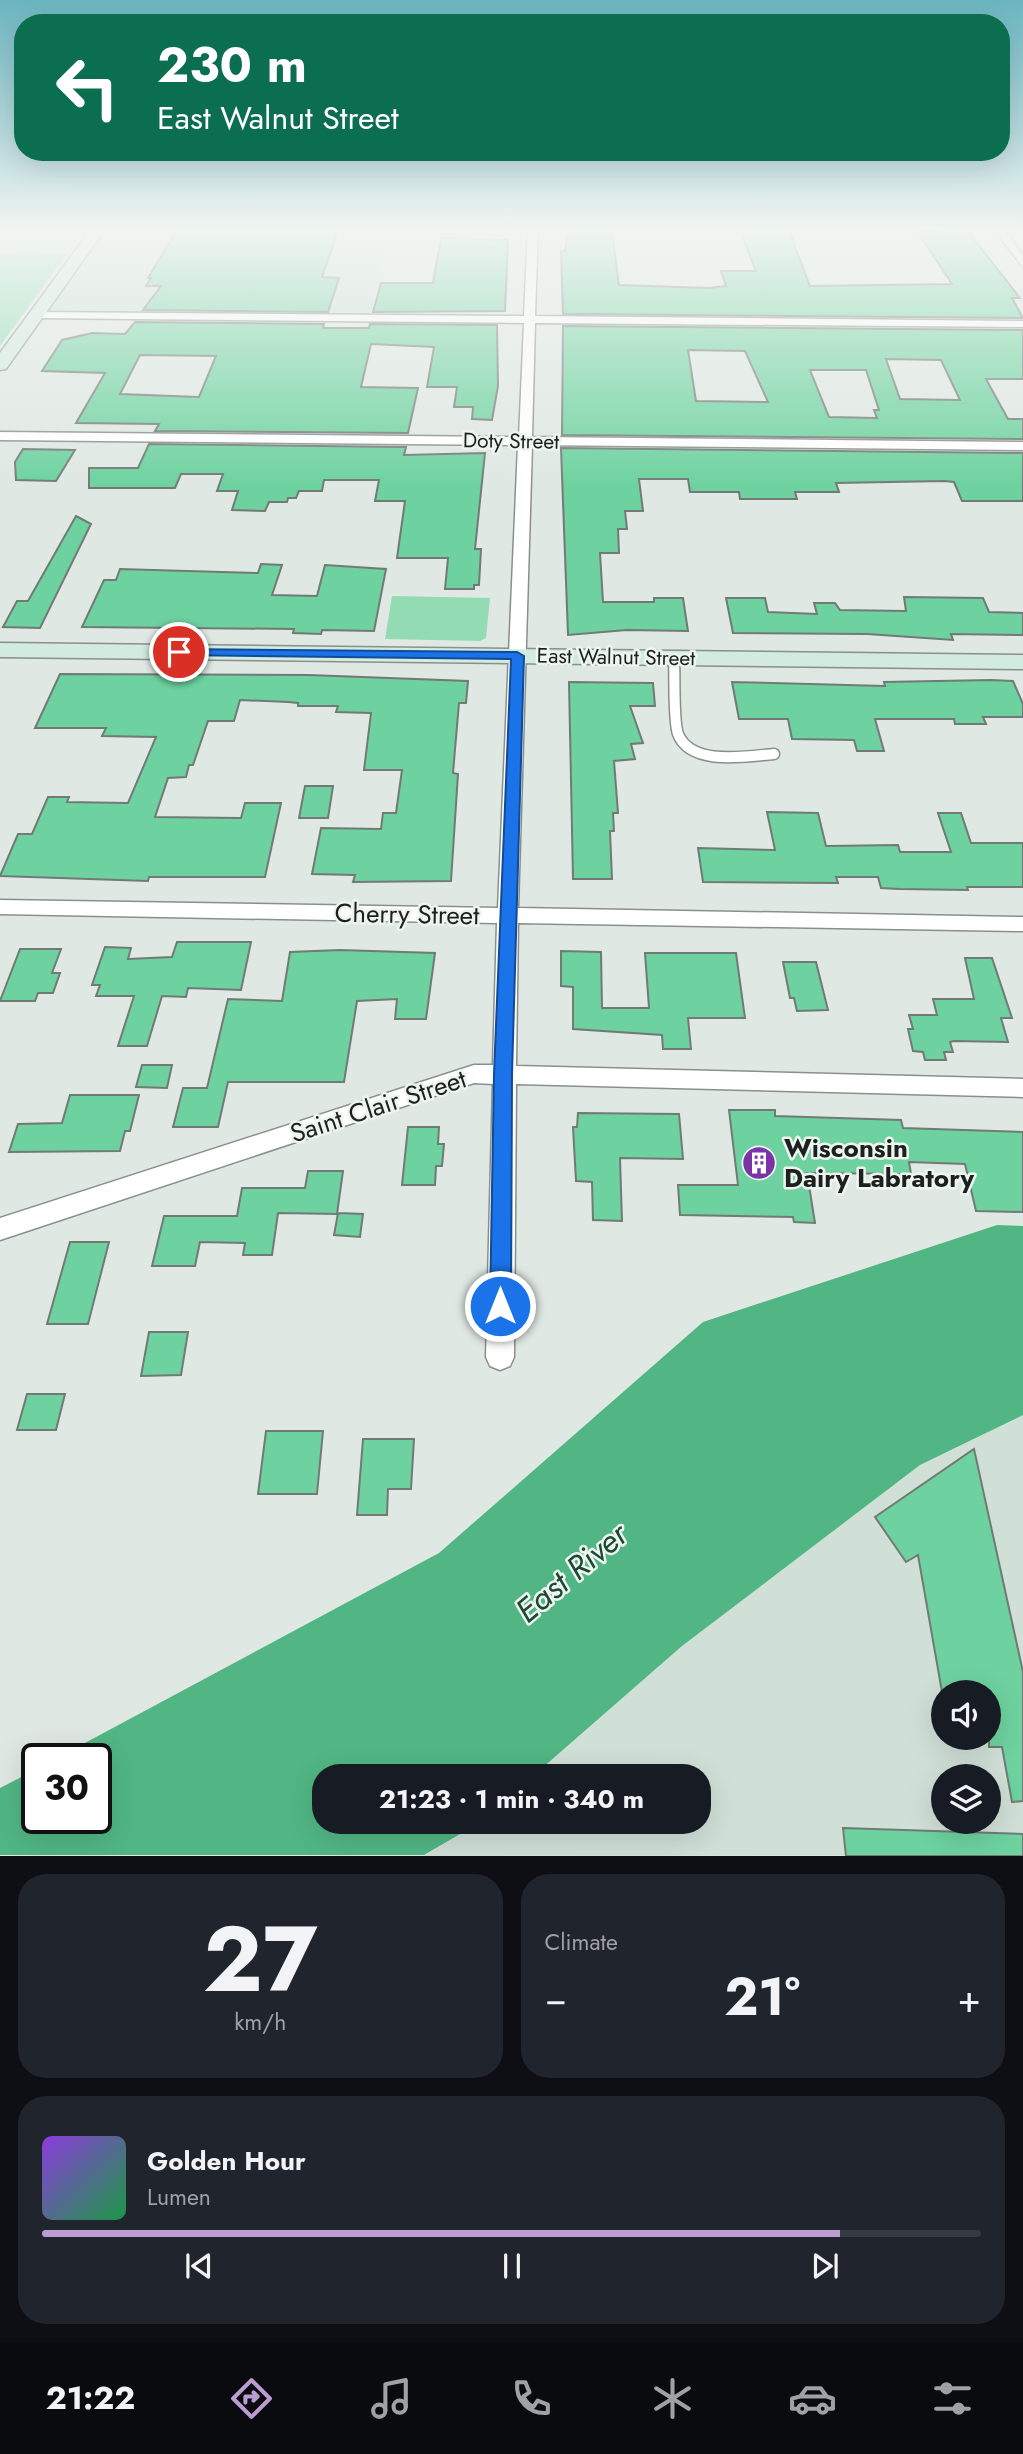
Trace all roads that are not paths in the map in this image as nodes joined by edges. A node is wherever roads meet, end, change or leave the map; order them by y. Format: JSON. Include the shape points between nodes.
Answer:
{"nodes":[{"id":1,"x":36,"y":315,"type":"joint"},
{"id":2,"x":530,"y":315,"type":"edge"},
{"id":3,"x":530,"y":319,"type":"junction"},
{"id":4,"x":1023,"y":324,"type":"edge"},
{"id":5,"x":0,"y":365,"type":"edge"},
{"id":6,"x":0,"y":436,"type":"edge"},
{"id":7,"x":525,"y":441,"type":"junction"},
{"id":8,"x":1023,"y":446,"type":"edge"},
{"id":9,"x":0,"y":650,"type":"edge"},
{"id":10,"x":517,"y":656,"type":"junction"},
{"id":11,"x":674,"y":657,"type":"junction"},
{"id":12,"x":1023,"y":662,"type":"edge"},
{"id":13,"x":774,"y":754,"type":"dead end"},
{"id":14,"x":0,"y":907,"type":"edge"},
{"id":15,"x":508,"y":916,"type":"junction"},
{"id":16,"x":1023,"y":924,"type":"edge"},
{"id":17,"x":503,"y":1074,"type":"junction"},
{"id":18,"x":1023,"y":1088,"type":"edge"},
{"id":19,"x":0,"y":1229,"type":"edge"},
{"id":20,"x":500,"y":1357,"type":"dead end"}],
"edges":[{"from":1,"to":3,"type":"street"},
{"from":1,"to":5,"type":"street"},
{"from":2,"to":3,"type":"street"},
{"from":3,"to":4,"type":"street"},
{"from":3,"to":7,"type":"street"},
{"from":6,"to":7,"type":"street","name":"Doty Street"},
{"from":7,"to":8,"type":"street","name":"Doty Street"},
{"from":7,"to":10,"type":"street"},
{"from":9,"to":10,"type":"street","name":"East Walnut Street"},
{"from":10,"to":11,"type":"street","name":"East Walnut Street"},
{"from":10,"to":15,"type":"street"},
{"from":11,"to":12,"type":"street","name":"East Walnut Street"},
{"from":11,"to":13,"type":"lane","via":[[678,734],[684,744],[697,753],[722,757]]},
{"from":14,"to":15,"type":"street","name":"Cherry Street"},
{"from":15,"to":16,"type":"street","name":"Cherry Street"},
{"from":15,"to":17,"type":"street"},
{"from":17,"to":18,"type":"street","name":"Saint Clair Street"},
{"from":17,"to":19,"type":"street","name":"Saint Clair Street","via":[[466,1076]]},
{"from":17,"to":20,"type":"street"}]}
